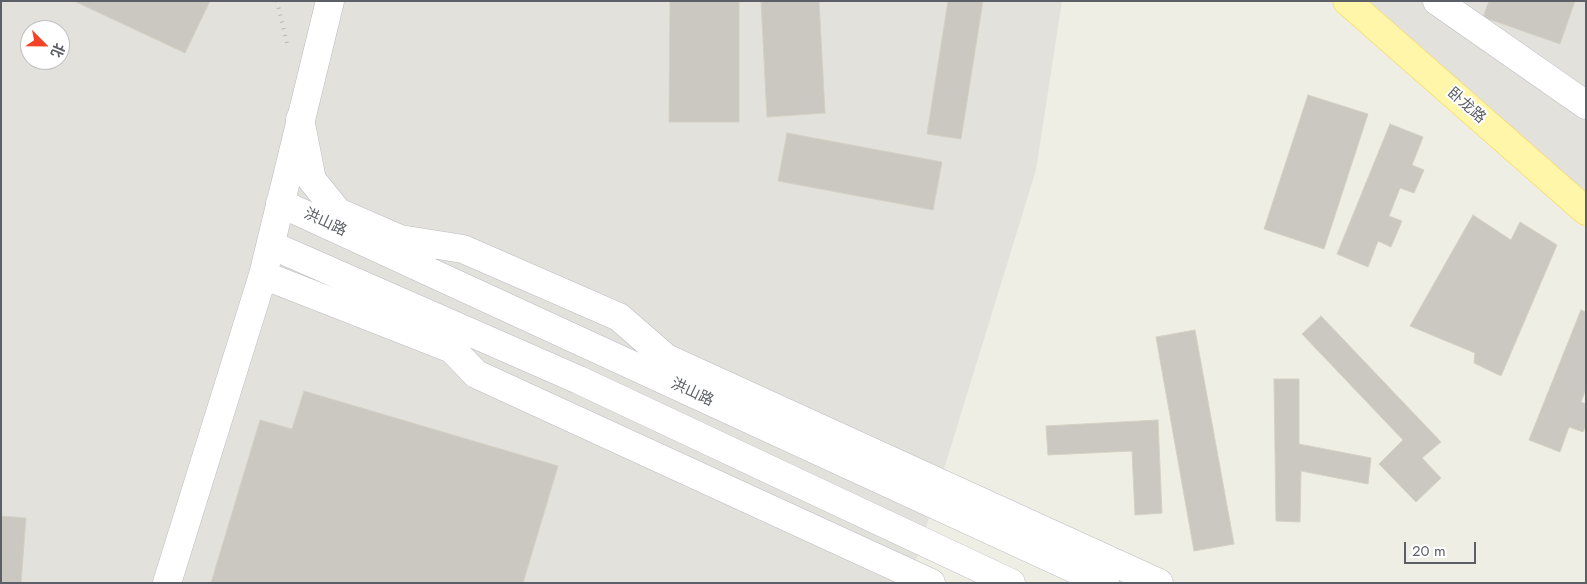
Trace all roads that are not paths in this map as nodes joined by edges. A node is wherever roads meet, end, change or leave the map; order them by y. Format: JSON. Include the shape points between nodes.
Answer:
{"nodes":[{"id":1,"x":330,"y":1,"type":"edge"},
{"id":2,"x":1347,"y":1,"type":"edge"},
{"id":3,"x":1437,"y":1,"type":"edge"},
{"id":4,"x":1470,"y":12,"type":"edge"},
{"id":5,"x":1584,"y":97,"type":"edge"},
{"id":6,"x":300,"y":119,"type":"junction"},
{"id":7,"x":280,"y":203,"type":"junction"},
{"id":8,"x":1586,"y":211,"type":"edge"},
{"id":9,"x":271,"y":245,"type":"junction"},
{"id":10,"x":264,"y":275,"type":"junction"},
{"id":11,"x":1075,"y":565,"type":"edge"},
{"id":12,"x":167,"y":583,"type":"edge"},
{"id":13,"x":931,"y":583,"type":"edge"},
{"id":14,"x":1011,"y":583,"type":"edge"},
{"id":15,"x":1104,"y":583,"type":"edge"},
{"id":16,"x":1159,"y":583,"type":"edge"}],
"edges":[{"from":1,"to":6,"type":"street"},
{"from":2,"to":8,"type":"main road","name":"卧龙路"},
{"from":3,"to":4,"type":"street"},
{"from":4,"to":5,"type":"street"},
{"from":6,"to":7,"type":"street"},
{"from":6,"to":11,"type":"street","via":[[312,180],[338,212],[400,239],[463,250],[619,317],[666,358]]},
{"from":7,"to":9,"type":"street"},
{"from":7,"to":11,"type":"street","name":"洪山路"},
{"from":9,"to":10,"type":"street"},
{"from":9,"to":14,"type":"street","via":[[579,380]]},
{"from":10,"to":12,"type":"street"},
{"from":10,"to":13,"type":"street","via":[[452,349],[476,374]]},
{"from":11,"to":15,"type":"street","name":"洪山路"},
{"from":11,"to":16,"type":"street"}]}
